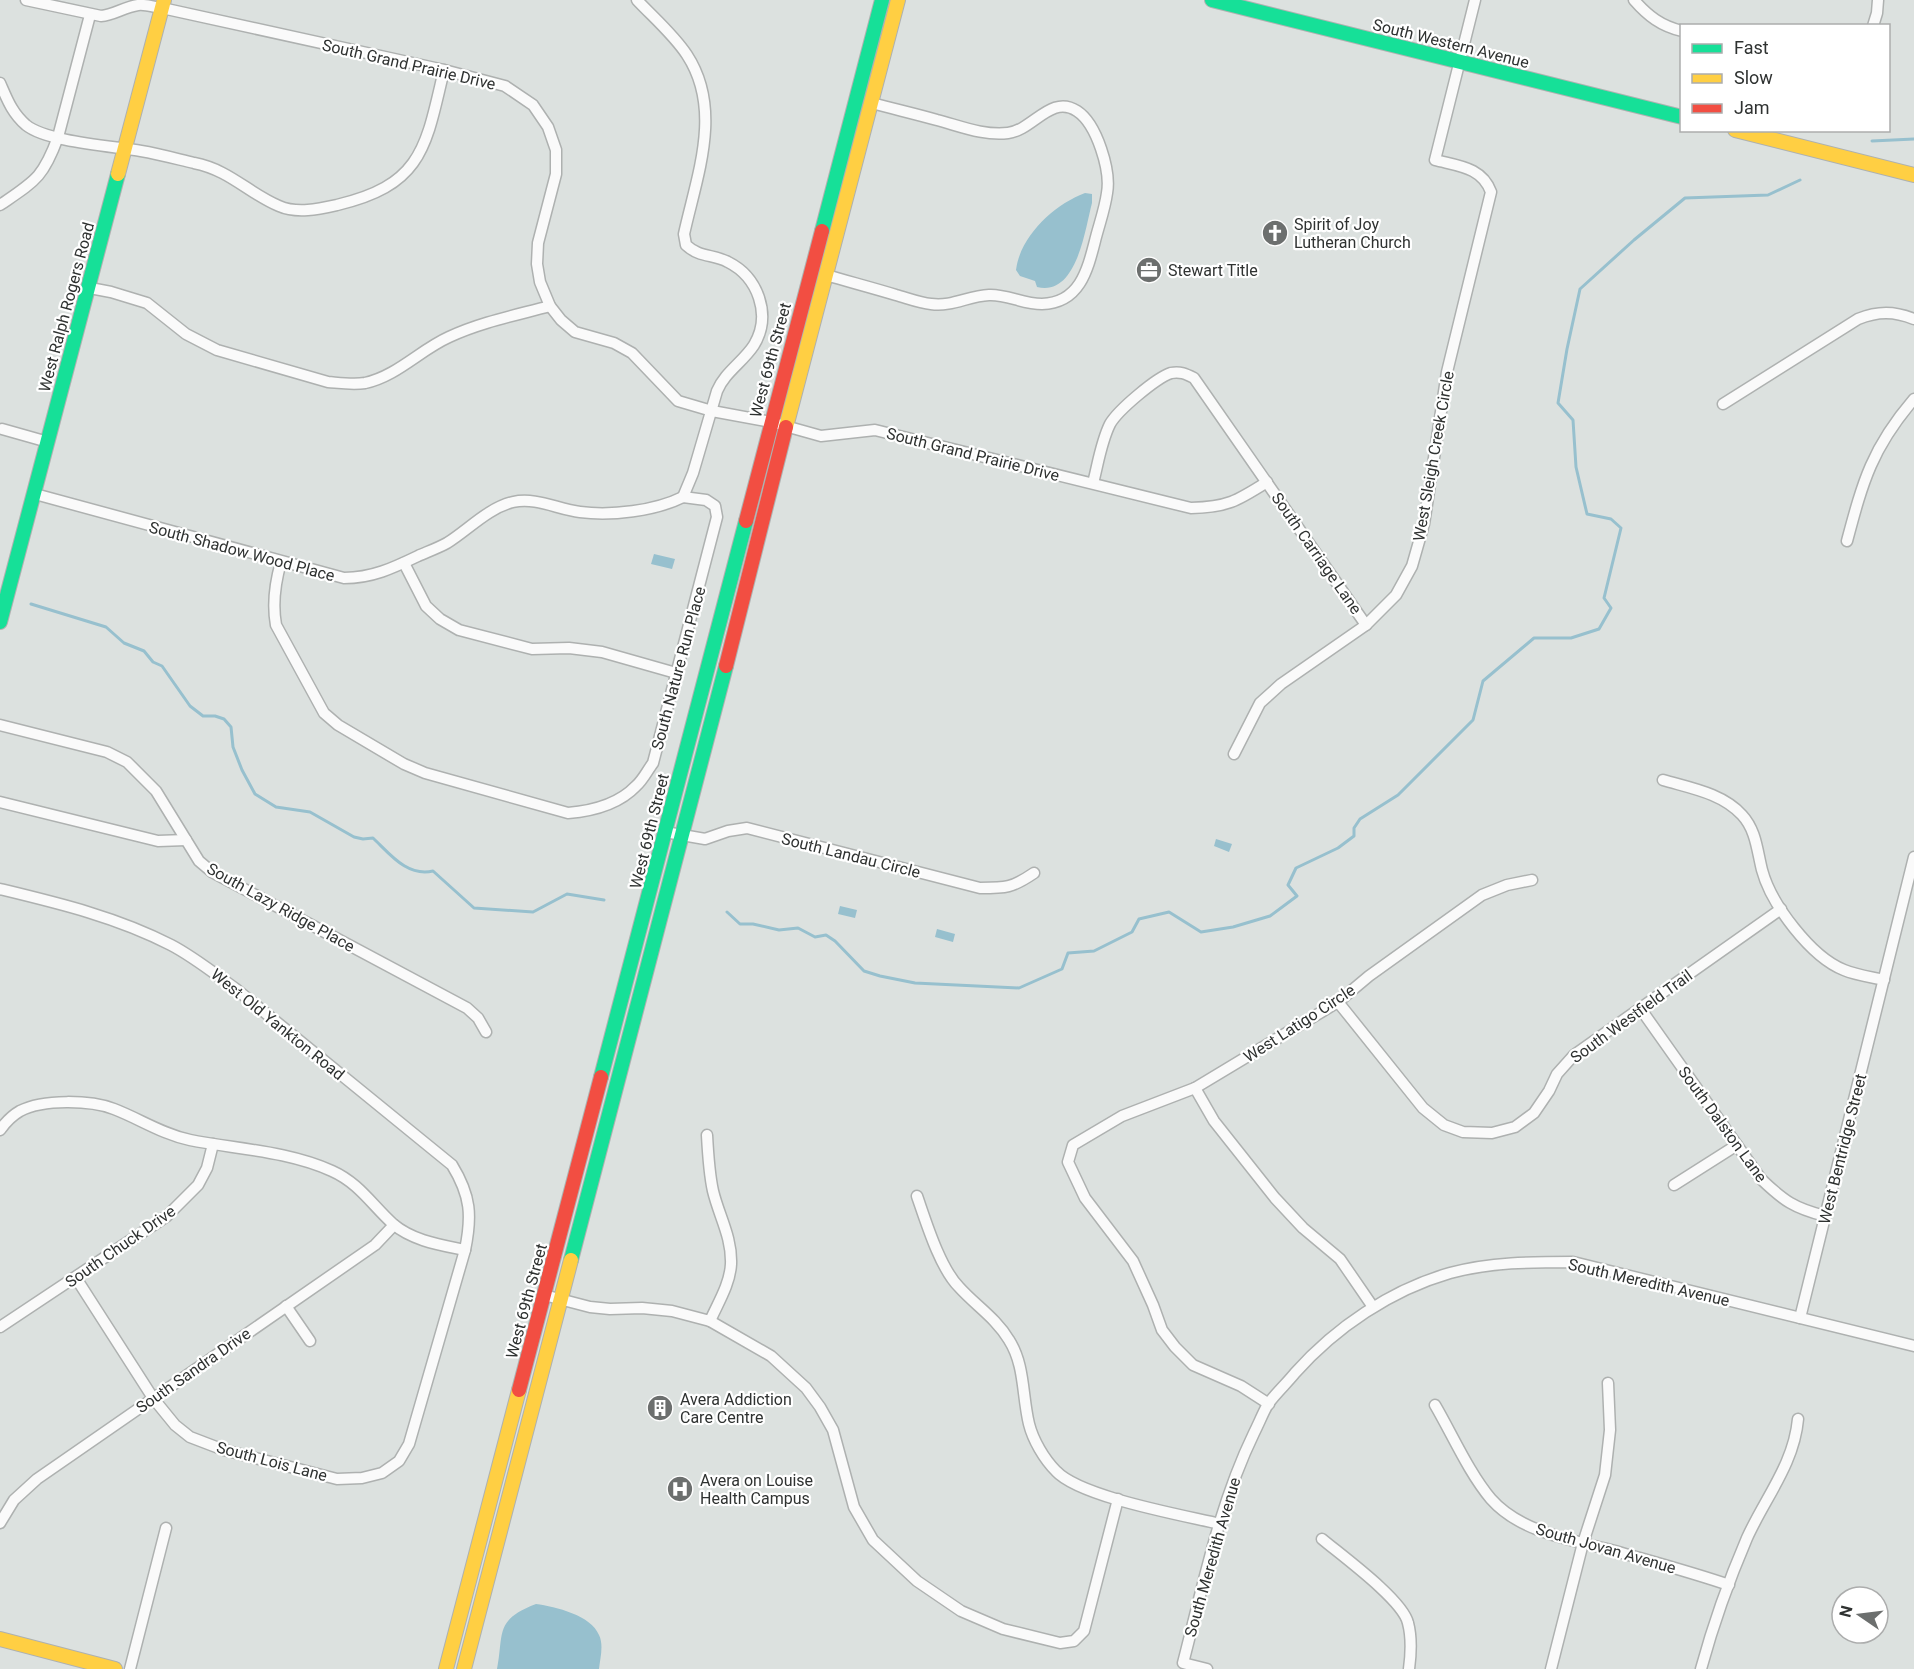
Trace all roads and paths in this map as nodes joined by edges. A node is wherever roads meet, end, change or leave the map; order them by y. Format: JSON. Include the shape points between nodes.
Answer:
{"nodes":[{"id":1,"x":26,"y":0,"type":"edge"},
{"id":2,"x":637,"y":0,"type":"edge"},
{"id":3,"x":882,"y":0,"type":"edge"},
{"id":4,"x":898,"y":0,"type":"edge"},
{"id":5,"x":1212,"y":0,"type":"edge"},
{"id":6,"x":1475,"y":0,"type":"edge"},
{"id":7,"x":1634,"y":0,"type":"edge"},
{"id":8,"x":1878,"y":0,"type":"edge"},
{"id":9,"x":163,"y":4,"type":"edge"},
{"id":10,"x":90,"y":15,"type":"junction"},
{"id":11,"x":1874,"y":24,"type":"edge"},
{"id":12,"x":1680,"y":30,"type":"edge"},
{"id":13,"x":1458,"y":62,"type":"junction"},
{"id":14,"x":444,"y":70,"type":"junction"},
{"id":15,"x":0,"y":83,"type":"edge"},
{"id":16,"x":872,"y":103,"type":"junction"},
{"id":17,"x":1680,"y":117,"type":"edge"},
{"id":18,"x":1743,"y":132,"type":"edge"},
{"id":19,"x":58,"y":137,"type":"junction"},
{"id":20,"x":124,"y":148,"type":"junction"},
{"id":21,"x":1914,"y":175,"type":"edge"},
{"id":22,"x":0,"y":205,"type":"edge"},
{"id":23,"x":810,"y":271,"type":"junction"},
{"id":24,"x":826,"y":275,"type":"junction"},
{"id":25,"x":90,"y":288,"type":"junction"},
{"id":26,"x":550,"y":306,"type":"junction"},
{"id":27,"x":1914,"y":319,"type":"edge"},
{"id":28,"x":1914,"y":399,"type":"edge"},
{"id":29,"x":1723,"y":404,"type":"dead end"},
{"id":30,"x":712,"y":411,"type":"junction"},
{"id":31,"x":771,"y":422,"type":"junction"},
{"id":32,"x":787,"y":426,"type":"junction"},
{"id":33,"x":2,"y":429,"type":"dead end"},
{"id":34,"x":48,"y":442,"type":"junction"},
{"id":35,"x":1267,"y":482,"type":"junction"},
{"id":36,"x":1093,"y":483,"type":"junction"},
{"id":37,"x":34,"y":494,"type":"junction"},
{"id":38,"x":683,"y":497,"type":"junction"},
{"id":39,"x":1847,"y":541,"type":"dead end"},
{"id":40,"x":280,"y":562,"type":"junction"},
{"id":41,"x":404,"y":563,"type":"junction"},
{"id":42,"x":0,"y":622,"type":"edge"},
{"id":43,"x":1366,"y":625,"type":"junction"},
{"id":44,"x":676,"y":673,"type":"junction"},
{"id":45,"x":704,"y":683,"type":"junction"},
{"id":46,"x":721,"y":688,"type":"junction"},
{"id":47,"x":0,"y":725,"type":"edge"},
{"id":48,"x":1234,"y":754,"type":"dead end"},
{"id":49,"x":1664,"y":780,"type":"dead end"},
{"id":50,"x":0,"y":802,"type":"edge"},
{"id":51,"x":665,"y":832,"type":"junction"},
{"id":52,"x":681,"y":836,"type":"junction"},
{"id":53,"x":186,"y":840,"type":"junction"},
{"id":54,"x":1914,"y":857,"type":"edge"},
{"id":55,"x":1034,"y":873,"type":"dead end"},
{"id":56,"x":1532,"y":880,"type":"dead end"},
{"id":57,"x":0,"y":889,"type":"edge"},
{"id":58,"x":1781,"y":909,"type":"junction"},
{"id":59,"x":1884,"y":980,"type":"junction"},
{"id":60,"x":1338,"y":1002,"type":"junction"},
{"id":61,"x":1640,"y":1008,"type":"junction"},
{"id":62,"x":486,"y":1032,"type":"dead end"},
{"id":63,"x":1195,"y":1088,"type":"junction"},
{"id":64,"x":0,"y":1130,"type":"edge"},
{"id":65,"x":707,"y":1135,"type":"dead end"},
{"id":66,"x":213,"y":1143,"type":"junction"},
{"id":67,"x":1737,"y":1145,"type":"junction"},
{"id":68,"x":1674,"y":1185,"type":"dead end"},
{"id":69,"x":916,"y":1196,"type":"dead end"},
{"id":70,"x":1825,"y":1216,"type":"junction"},
{"id":71,"x":394,"y":1225,"type":"junction"},
{"id":72,"x":465,"y":1250,"type":"junction"},
{"id":73,"x":76,"y":1278,"type":"junction"},
{"id":74,"x":544,"y":1295,"type":"junction"},
{"id":75,"x":561,"y":1300,"type":"junction"},
{"id":76,"x":285,"y":1305,"type":"junction"},
{"id":77,"x":1373,"y":1307,"type":"junction"},
{"id":78,"x":1800,"y":1318,"type":"junction"},
{"id":79,"x":710,"y":1321,"type":"junction"},
{"id":80,"x":0,"y":1327,"type":"edge"},
{"id":81,"x":310,"y":1341,"type":"dead end"},
{"id":82,"x":1914,"y":1346,"type":"edge"},
{"id":83,"x":1608,"y":1383,"type":"dead end"},
{"id":84,"x":153,"y":1398,"type":"junction"},
{"id":85,"x":1269,"y":1404,"type":"junction"},
{"id":86,"x":1435,"y":1405,"type":"dead end"},
{"id":87,"x":1798,"y":1419,"type":"dead end"},
{"id":88,"x":1118,"y":1499,"type":"junction"},
{"id":89,"x":0,"y":1523,"type":"edge"},
{"id":90,"x":1220,"y":1524,"type":"junction"},
{"id":91,"x":166,"y":1528,"type":"dead end"},
{"id":92,"x":1322,"y":1539,"type":"dead end"},
{"id":93,"x":1583,"y":1543,"type":"junction"},
{"id":94,"x":1729,"y":1585,"type":"junction"},
{"id":95,"x":0,"y":1639,"type":"edge"},
{"id":96,"x":115,"y":1669,"type":"edge"},
{"id":97,"x":130,"y":1669,"type":"edge"},
{"id":98,"x":446,"y":1669,"type":"edge"},
{"id":99,"x":464,"y":1669,"type":"edge"},
{"id":100,"x":1207,"y":1669,"type":"edge"},
{"id":101,"x":1409,"y":1669,"type":"edge"},
{"id":102,"x":1551,"y":1669,"type":"edge"},
{"id":103,"x":1701,"y":1669,"type":"edge"}],
"edges":[{"from":1,"to":10,"type":"street","name":"South Grand Prairie Drive"},
{"from":2,"to":30,"type":"street","via":[[686,53],[699,75],[706,105],[706,135],[684,234],[686,245],[695,253],[728,261],[743,272],[757,289],[762,306],[762,323],[754,344],[722,380]]},
{"from":3,"to":23,"type":"main road","name":"West 69th Street"},
{"from":4,"to":16,"type":"main road","name":"West 69th Street"},
{"from":5,"to":13,"type":"main road","name":"South Western Avenue"},
{"from":6,"to":13,"type":"street"},
{"from":7,"to":12,"type":"street","via":[[1648,16]]},
{"from":8,"to":11,"type":"street"},
{"from":9,"to":10,"type":"street","name":"South Grand Prairie Drive","via":[[140,5],[111,15]]},
{"from":9,"to":14,"type":"street","name":"South Grand Prairie Drive"},
{"from":9,"to":20,"type":"main road","name":"West Ralph Rogers Road"},
{"from":10,"to":19,"type":"street"},
{"from":13,"to":17,"type":"main road","name":"South Western Avenue"},
{"from":13,"to":43,"type":"street","name":"West Sleigh Creek Circle","via":[[1434,160],[1474,171],[1486,180],[1491,192],[1447,372],[1424,524],[1412,566],[1396,595]]},
{"from":14,"to":20,"type":"street","via":[[423,150],[402,176],[355,201],[292,210],[211,168]]},
{"from":14,"to":26,"type":"street","name":"South Grand Prairie Drive","via":[[505,86],[533,105],[548,127],[556,150],[556,174],[538,243],[537,264]]},
{"from":15,"to":19,"type":"street","via":[[15,115],[38,132]]},
{"from":16,"to":24,"type":"main road","name":"West 69th Street"},
{"from":16,"to":24,"type":"street","via":[[987,133],[1010,133],[1028,126],[1049,109],[1064,106],[1076,110],[1096,137],[1109,181],[1090,263],[1077,288],[1065,299],[1045,304],[1026,304],[992,295],[952,304],[931,304]]},
{"from":18,"to":21,"type":"main road"},
{"from":19,"to":20,"type":"street"},
{"from":19,"to":22,"type":"street","via":[[35,181]]},
{"from":20,"to":25,"type":"main road","name":"West Ralph Rogers Road"},
{"from":23,"to":24,"type":"main road"},
{"from":23,"to":31,"type":"main road","name":"West 69th Street"},
{"from":24,"to":32,"type":"main road","name":"West 69th Street"},
{"from":25,"to":26,"type":"street","via":[[147,303],[186,334],[217,350],[328,382],[345,383],[381,378],[447,337]]},
{"from":25,"to":34,"type":"main road","name":"West Ralph Rogers Road"},
{"from":26,"to":30,"type":"street","name":"South Grand Prairie Drive","via":[[575,332],[632,352],[678,401]]},
{"from":27,"to":29,"type":"street","via":[[1876,312],[1858,319]]},
{"from":28,"to":39,"type":"street","via":[[1871,462]]},
{"from":30,"to":31,"type":"street","name":"South Grand Prairie Drive"},
{"from":30,"to":38,"type":"street"},
{"from":31,"to":32,"type":"street","name":"South Grand Prairie Drive"},
{"from":31,"to":45,"type":"main road","name":"West 69th Street"},
{"from":32,"to":36,"type":"street","name":"South Grand Prairie Drive","via":[[821,436],[875,430]]},
{"from":32,"to":46,"type":"main road","name":"West 69th Street"},
{"from":33,"to":34,"type":"street"},
{"from":34,"to":37,"type":"main road","name":"West Ralph Rogers Road"},
{"from":35,"to":36,"type":"street","name":"South Grand Prairie Drive","via":[[1236,502],[1216,508],[1191,508]]},
{"from":35,"to":36,"type":"street","name":"South Carriage Lane","via":[[1194,378],[1183,372],[1170,373],[1128,402],[1111,422]]},
{"from":35,"to":43,"type":"street","name":"South Carriage Lane"},
{"from":37,"to":40,"type":"street","name":"South Shadow Wood Place"},
{"from":37,"to":42,"type":"main road","name":"West Ralph Rogers Road"},
{"from":38,"to":41,"type":"street","name":"South Shadow Wood Place","via":[[664,506],[602,512],[580,512],[531,500],[512,502],[446,544]]},
{"from":38,"to":44,"type":"street","name":"South Nature Run Place","via":[[706,500],[715,506],[717,518]]},
{"from":40,"to":41,"type":"street","name":"South Shadow Wood Place","via":[[344,578],[379,574]]},
{"from":40,"to":44,"type":"street","name":"South Nature Run Place","via":[[273,610],[276,625],[324,713],[338,725],[425,773],[568,813],[616,802],[636,787],[653,763]]},
{"from":41,"to":44,"type":"street","via":[[426,606],[459,630],[532,649],[602,652]]},
{"from":43,"to":48,"type":"street","name":"West Sleigh Creek Circle","via":[[1260,703]]},
{"from":45,"to":46,"type":"main road"},
{"from":45,"to":51,"type":"main road","name":"West 69th Street"},
{"from":46,"to":52,"type":"main road","name":"West 69th Street"},
{"from":47,"to":53,"type":"street","name":"South Lazy Ridge Place","via":[[107,752],[127,762],[156,791]]},
{"from":49,"to":58,"type":"street","via":[[1720,798],[1741,813],[1750,825],[1762,871]]},
{"from":50,"to":53,"type":"street","via":[[158,840]]},
{"from":51,"to":52,"type":"street","name":"South Landau Circle"},
{"from":51,"to":74,"type":"main road","name":"West 69th Street"},
{"from":52,"to":55,"type":"street","name":"South Landau Circle","via":[[705,839],[747,828],[980,888],[1017,885]]},
{"from":52,"to":75,"type":"main road","name":"West 69th Street"},
{"from":53,"to":62,"type":"street","name":"South Lazy Ridge Place","via":[[198,861],[212,872],[467,1008]]},
{"from":54,"to":59,"type":"street","name":"West Bentridge Street"},
{"from":56,"to":60,"type":"street","name":"West Latigo Circle","via":[[1482,895]]},
{"from":57,"to":72,"type":"street","name":"West Old Yankton Road","via":[[79,908],[139,931],[170,945],[236,989],[452,1165],[467,1200],[470,1222]]},
{"from":58,"to":59,"type":"street","via":[[1813,950],[1830,963]]},
{"from":58,"to":61,"type":"street","name":"South Westfield Trail"},
{"from":59,"to":70,"type":"street","name":"West Bentridge Street"},
{"from":60,"to":61,"type":"street","name":"South Westfield Trail","via":[[1423,1108],[1444,1125],[1463,1132],[1492,1133],[1515,1127],[1534,1113],[1557,1074],[1574,1055]]},
{"from":60,"to":63,"type":"street","name":"West Latigo Circle"},
{"from":61,"to":67,"type":"street","name":"South Dalston Lane"},
{"from":63,"to":77,"type":"street","via":[[1214,1121],[1275,1198],[1340,1259]]},
{"from":63,"to":85,"type":"street","name":"West Latigo Circle","via":[[1122,1116],[1088,1135],[1073,1145],[1068,1162],[1084,1198],[1133,1262],[1162,1330],[1175,1347],[1193,1365]]},
{"from":64,"to":66,"type":"street","via":[[20,1111],[41,1104],[91,1103],[112,1108],[169,1135]]},
{"from":65,"to":79,"type":"street","via":[[710,1174],[730,1242],[731,1265]]},
{"from":66,"to":71,"type":"street","via":[[332,1171],[366,1194]]},
{"from":66,"to":73,"type":"street","name":"South Chuck Drive","via":[[207,1168],[184,1201]]},
{"from":67,"to":68,"type":"street"},
{"from":67,"to":70,"type":"street","name":"South Dalston Lane","via":[[1761,1179],[1784,1200]]},
{"from":69,"to":88,"type":"street","via":[[936,1249],[957,1286],[991,1316],[1009,1339],[1019,1361],[1029,1425],[1041,1451],[1057,1473],[1085,1489]]},
{"from":70,"to":78,"type":"street","name":"West Bentridge Street"},
{"from":71,"to":72,"type":"street","via":[[421,1240]]},
{"from":71,"to":76,"type":"street","name":"South Sandra Drive","via":[[375,1245]]},
{"from":72,"to":84,"type":"street","name":"South Lois Lane","via":[[409,1444],[399,1461],[382,1473],[337,1479],[224,1450],[190,1437]]},
{"from":73,"to":80,"type":"street","name":"South Chuck Drive"},
{"from":73,"to":84,"type":"street","name":"South Lois Lane"},
{"from":74,"to":75,"type":"street"},
{"from":74,"to":98,"type":"main road","name":"West 69th Street"},
{"from":75,"to":79,"type":"street","via":[[610,1309],[672,1311]]},
{"from":75,"to":99,"type":"main road","name":"West 69th Street"},
{"from":76,"to":81,"type":"street"},
{"from":76,"to":84,"type":"street","name":"South Sandra Drive"},
{"from":77,"to":78,"type":"street","name":"South Meredith Avenue","via":[[1451,1273],[1497,1265],[1573,1262]]},
{"from":77,"to":85,"type":"street","name":"South Meredith Avenue","via":[[1314,1351]]},
{"from":78,"to":82,"type":"street","name":"South Meredith Avenue"},
{"from":79,"to":88,"type":"street","via":[[771,1356],[806,1388],[832,1430],[854,1507],[873,1540],[917,1581],[961,1611],[1003,1629],[1060,1643],[1074,1641],[1084,1631]]},
{"from":83,"to":93,"type":"street","via":[[1610,1430],[1605,1475]]},
{"from":84,"to":89,"type":"street","name":"South Sandra Drive","via":[[37,1479],[14,1500]]},
{"from":85,"to":90,"type":"street","name":"South Meredith Avenue","via":[[1233,1479]]},
{"from":86,"to":93,"type":"street","name":"South Jovan Avenue","via":[[1492,1499],[1538,1531]]},
{"from":87,"to":94,"type":"street","via":[[1790,1457],[1748,1536]]},
{"from":88,"to":90,"type":"street"},
{"from":90,"to":100,"type":"street","name":"South Meredith Avenue","via":[[1183,1663]]},
{"from":91,"to":97,"type":"street"},
{"from":92,"to":101,"type":"street","via":[[1389,1596],[1408,1620]]},
{"from":93,"to":94,"type":"street","name":"South Jovan Avenue"},
{"from":93,"to":102,"type":"street"},
{"from":94,"to":103,"type":"street"},
{"from":95,"to":96,"type":"main road"}]}
